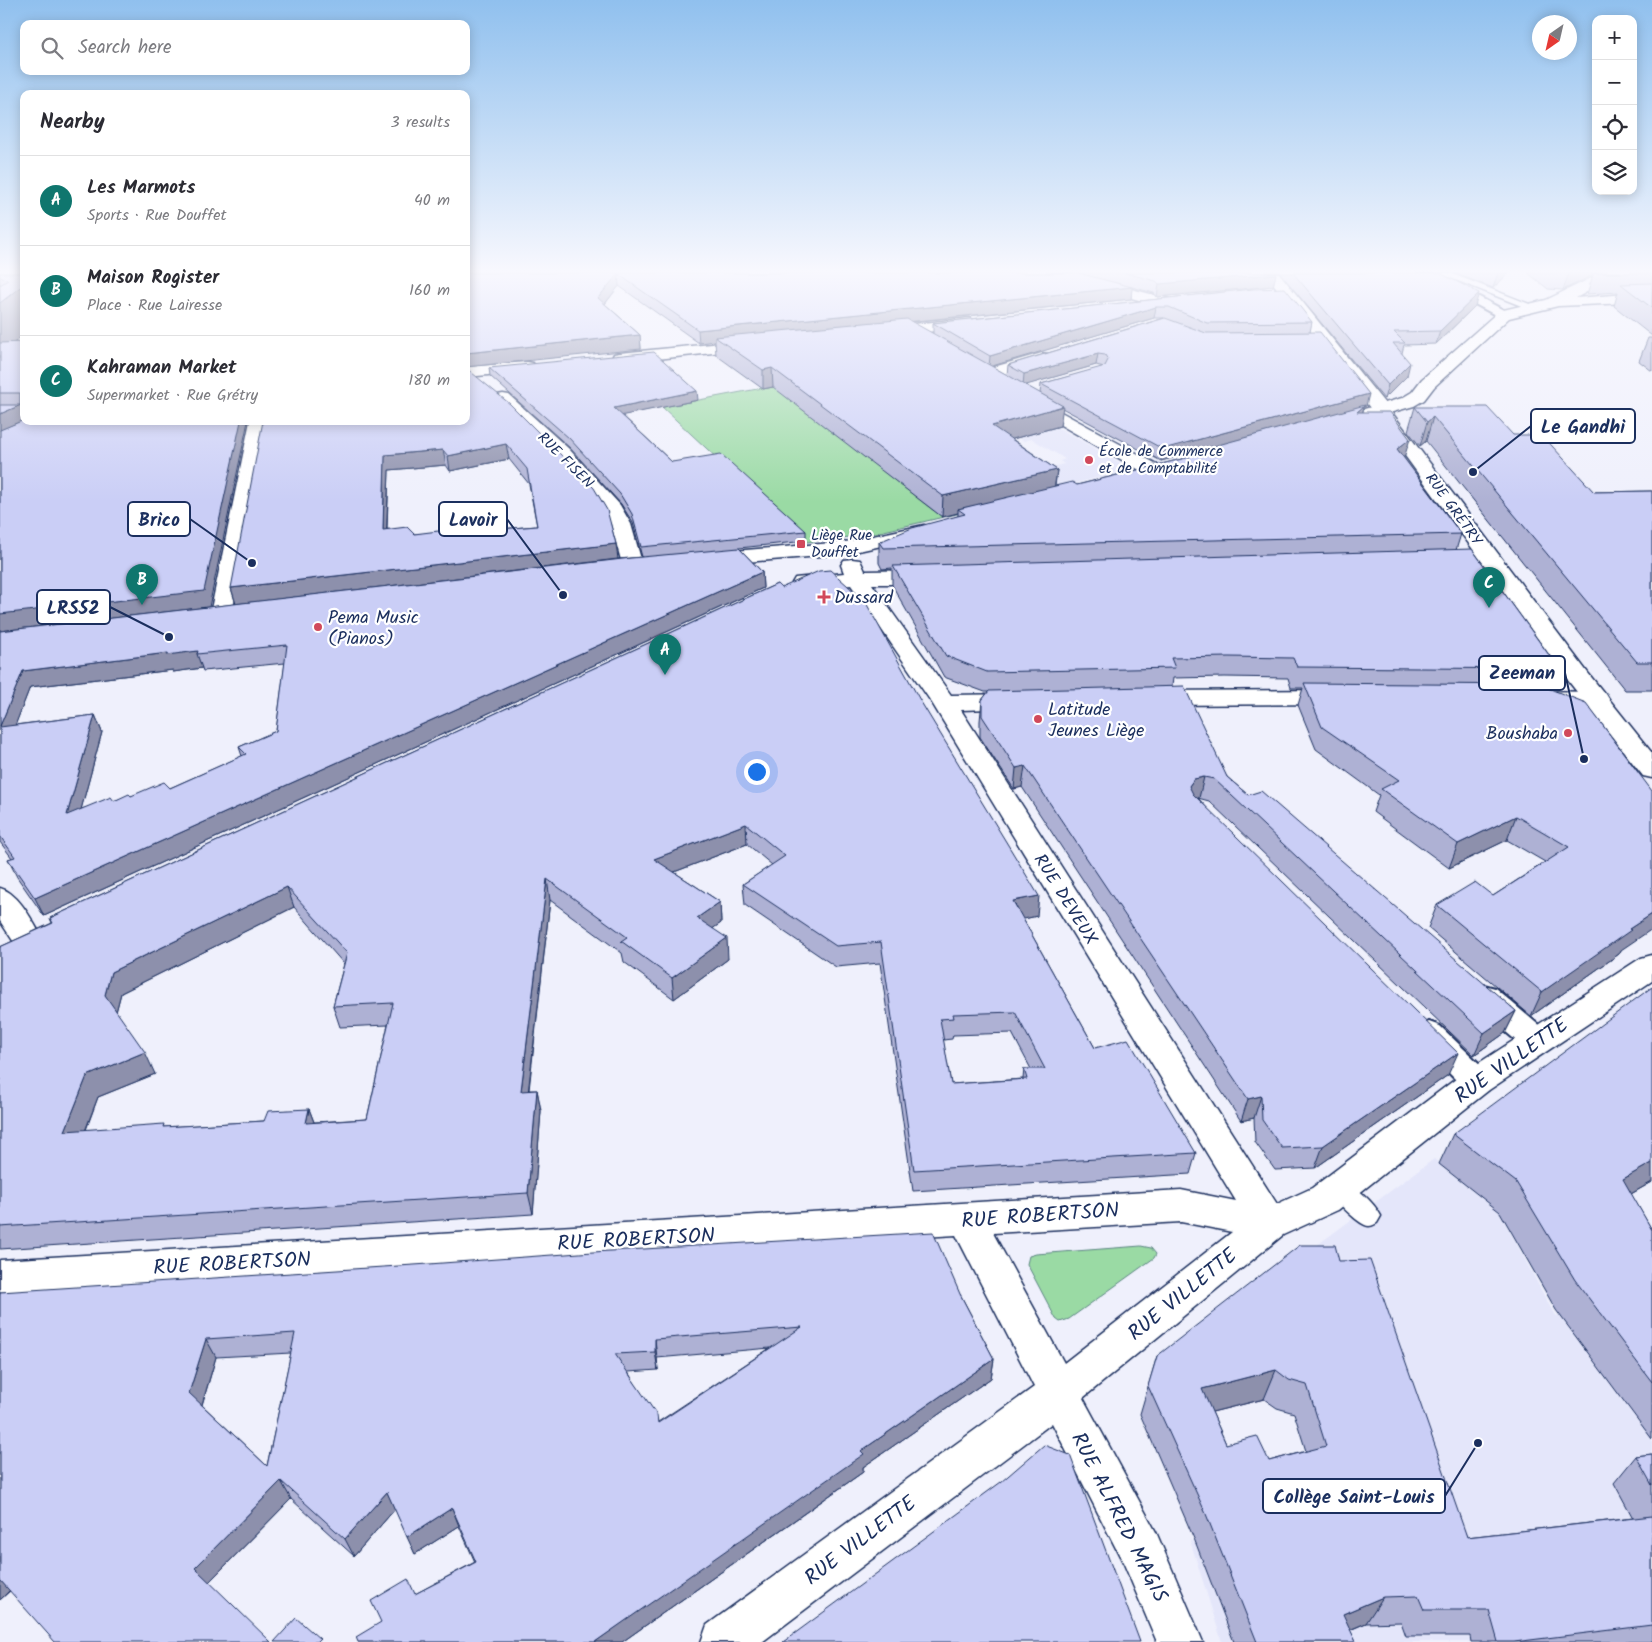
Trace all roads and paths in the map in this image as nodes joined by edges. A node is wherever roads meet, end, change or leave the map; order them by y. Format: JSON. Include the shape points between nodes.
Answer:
{"nodes":[{"id":1,"x":705,"y":350,"type":"edge"},
{"id":2,"x":1328,"y":350,"type":"edge"},
{"id":3,"x":1465,"y":350,"type":"edge"},
{"id":4,"x":1060,"y":353,"type":"edge"},
{"id":5,"x":602,"y":360,"type":"edge"},
{"id":6,"x":542,"y":365,"type":"edge"},
{"id":7,"x":969,"y":365,"type":"edge"},
{"id":8,"x":470,"y":372,"type":"edge"},
{"id":9,"x":986,"y":375,"type":"junction"},
{"id":10,"x":1045,"y":387,"type":"edge"},
{"id":11,"x":1018,"y":394,"type":"junction"},
{"id":12,"x":1380,"y":409,"type":"junction"},
{"id":13,"x":257,"y":425,"type":"edge"},
{"id":14,"x":1320,"y":427,"type":"edge"},
{"id":15,"x":1130,"y":478,"type":"edge"},
{"id":16,"x":939,"y":527,"type":"edge"},
{"id":17,"x":845,"y":548,"type":"junction"},
{"id":18,"x":690,"y":560,"type":"edge"},
{"id":19,"x":1469,"y":560,"type":"edge"},
{"id":20,"x":1492,"y":561,"type":"junction"},
{"id":21,"x":632,"y":566,"type":"edge"},
{"id":22,"x":947,"y":577,"type":"edge"},
{"id":23,"x":857,"y":578,"type":"junction"},
{"id":24,"x":776,"y":592,"type":"edge"},
{"id":25,"x":221,"y":614,"type":"edge"},
{"id":26,"x":1356,"y":697,"type":"edge"},
{"id":27,"x":1130,"y":698,"type":"edge"},
{"id":28,"x":1513,"y":698,"type":"edge"},
{"id":29,"x":1597,"y":699,"type":"junction"},
{"id":30,"x":1042,"y":700,"type":"edge"},
{"id":31,"x":944,"y":703,"type":"junction"},
{"id":32,"x":1652,"y":770,"type":"edge"},
{"id":33,"x":0,"y":898,"type":"edge"},
{"id":34,"x":27,"y":939,"type":"edge"},
{"id":35,"x":1652,"y":966,"type":"edge"},
{"id":36,"x":1462,"y":976,"type":"edge"},
{"id":37,"x":1412,"y":1018,"type":"edge"},
{"id":38,"x":1537,"y":1041,"type":"junction"},
{"id":39,"x":1477,"y":1081,"type":"junction"},
{"id":40,"x":1339,"y":1188,"type":"junction"},
{"id":41,"x":1369,"y":1216,"type":"dead end"},
{"id":42,"x":967,"y":1220,"type":"junction"},
{"id":43,"x":1270,"y":1224,"type":"junction"},
{"id":44,"x":0,"y":1277,"type":"edge"},
{"id":45,"x":1057,"y":1394,"type":"junction"},
{"id":46,"x":724,"y":1642,"type":"edge"},
{"id":47,"x":1180,"y":1642,"type":"edge"}],
"edges":[{"from":1,"to":5,"type":"street"},
{"from":2,"to":12,"type":"street","name":"RUE GRÉTRY"},
{"from":3,"to":12,"type":"street","via":[[1418,396]]},
{"from":4,"to":9,"type":"street"},
{"from":6,"to":8,"type":"street"},
{"from":7,"to":9,"type":"street"},
{"from":8,"to":21,"type":"street","name":"RUE FISEN","via":[[562,453],[613,509]]},
{"from":9,"to":11,"type":"street"},
{"from":10,"to":11,"type":"street"},
{"from":11,"to":15,"type":"street","via":[[1167,469]]},
{"from":12,"to":14,"type":"street"},
{"from":12,"to":20,"type":"street","name":"RUE GRÉTRY"},
{"from":13,"to":25,"type":"street"},
{"from":16,"to":17,"type":"street"},
{"from":17,"to":18,"type":"street"},
{"from":17,"to":23,"type":"street","name":"RUE DEVEUX"},
{"from":19,"to":20,"type":"street"},
{"from":20,"to":29,"type":"street","name":"RUE GRÉTRY"},
{"from":22,"to":23,"type":"street"},
{"from":23,"to":24,"type":"street","via":[[794,584]]},
{"from":23,"to":31,"type":"street","name":"RUE DEVEUX"},
{"from":26,"to":27,"type":"street"},
{"from":28,"to":29,"type":"street"},
{"from":29,"to":32,"type":"street","name":"RUE GRÉTRY"},
{"from":30,"to":31,"type":"street"},
{"from":31,"to":43,"type":"street","name":"RUE DEVEUX"},
{"from":33,"to":34,"type":"street"},
{"from":35,"to":38,"type":"street","name":"RUE VILLETTE"},
{"from":36,"to":38,"type":"street"},
{"from":37,"to":39,"type":"street"},
{"from":38,"to":39,"type":"street","name":"RUE VILLETTE"},
{"from":39,"to":40,"type":"street","name":"RUE VILLETTE"},
{"from":40,"to":41,"type":"lane"},
{"from":40,"to":43,"type":"street","name":"RUE VILLETTE","via":[[1325,1199]]},
{"from":42,"to":43,"type":"street","name":"RUE ROBERTSON","via":[[1181,1206]]},
{"from":42,"to":44,"type":"street","name":"RUE ROBERTSON"},
{"from":42,"to":45,"type":"street","name":"RUE ALFRED MAGIS"},
{"from":43,"to":45,"type":"street","name":"RUE VILLETTE"},
{"from":45,"to":46,"type":"street","name":"RUE VILLETTE"},
{"from":45,"to":47,"type":"street","name":"RUE ALFRED MAGIS","via":[[1140,1548]]}]}
